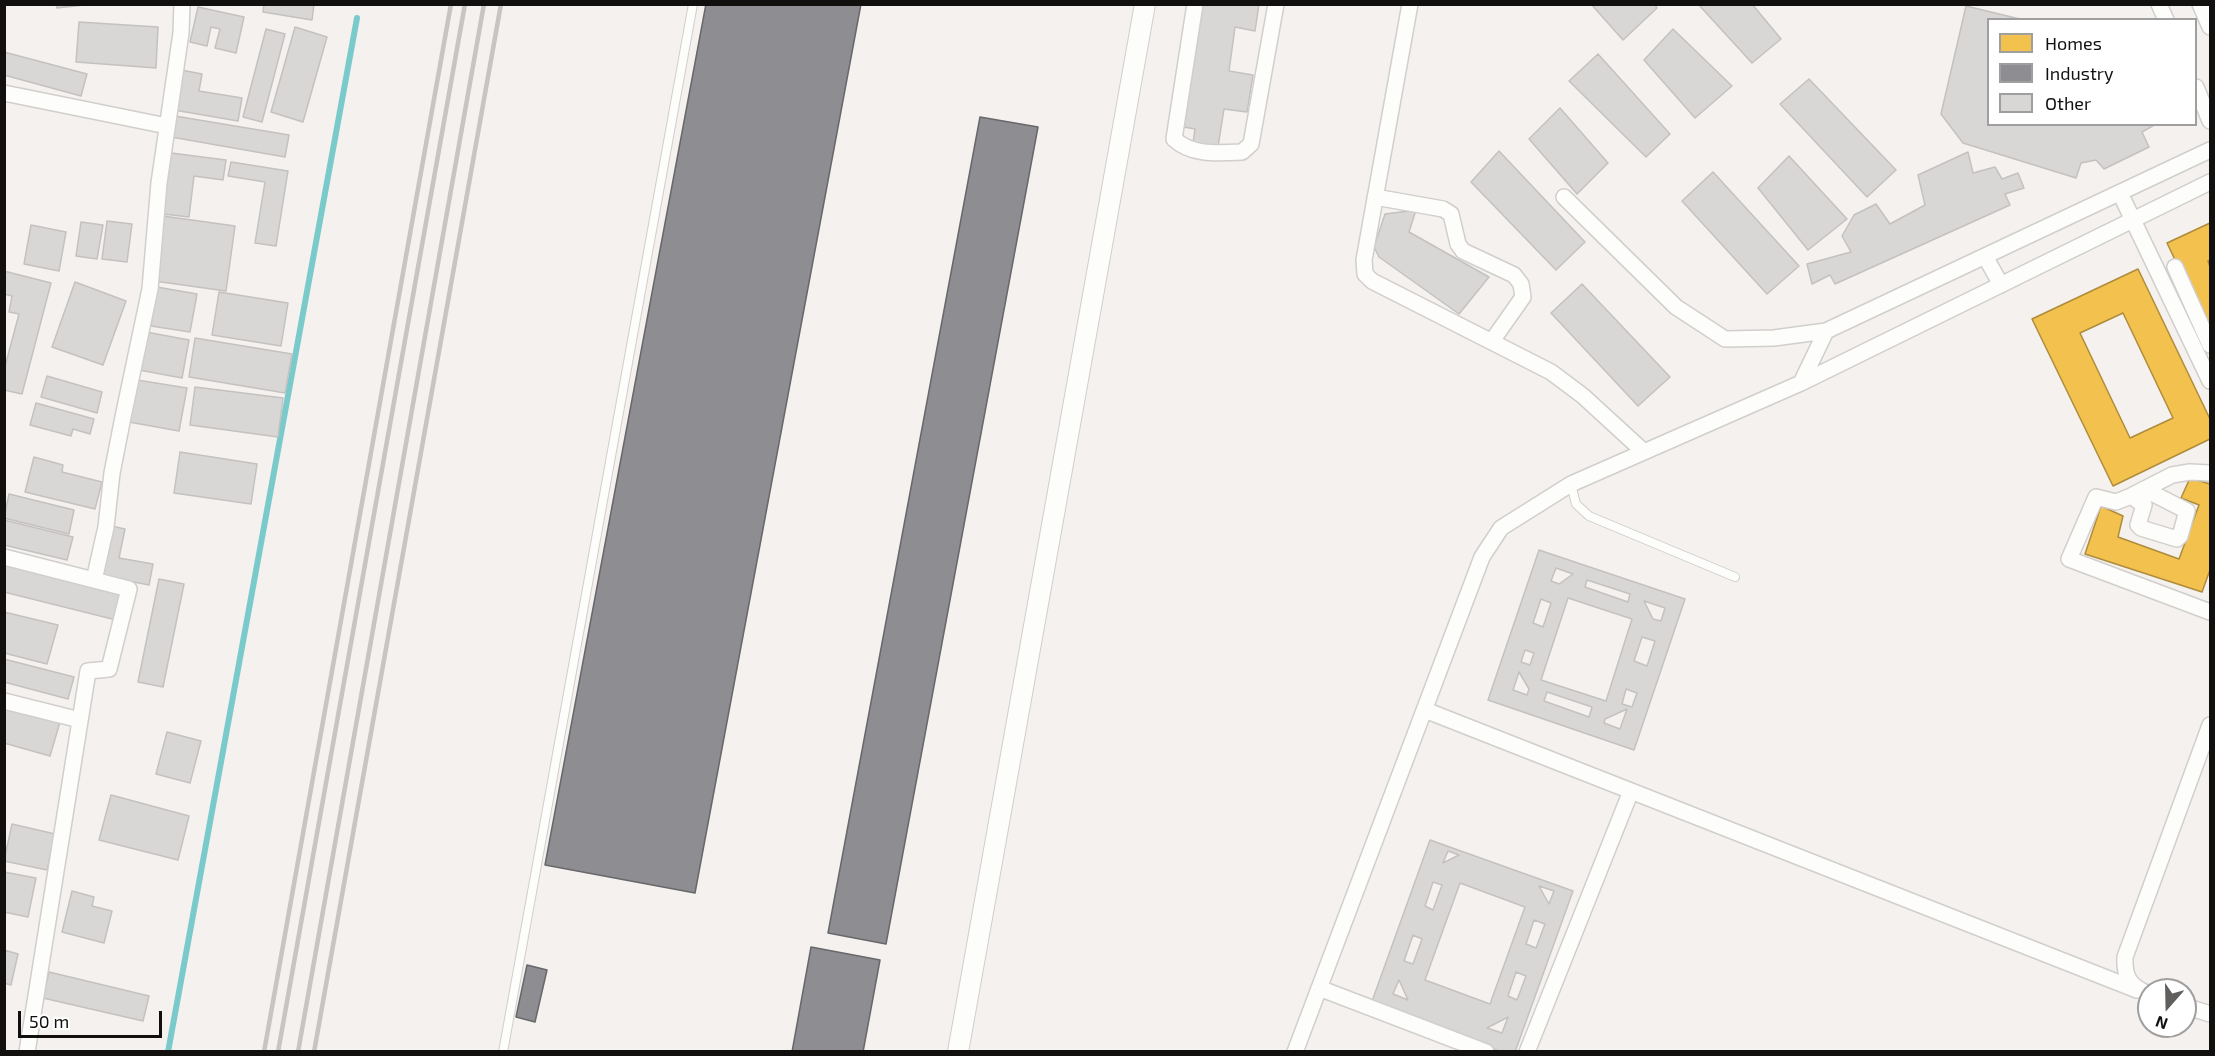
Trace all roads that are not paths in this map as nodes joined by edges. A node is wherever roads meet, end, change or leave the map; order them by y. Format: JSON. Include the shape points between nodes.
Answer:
{"nodes":[{"id":1,"x":183,"y":4,"type":"edge"},
{"id":2,"x":693,"y":4,"type":"edge"},
{"id":3,"x":1145,"y":4,"type":"edge"},
{"id":4,"x":1195,"y":4,"type":"edge"},
{"id":5,"x":1276,"y":4,"type":"edge"},
{"id":6,"x":1410,"y":4,"type":"edge"},
{"id":7,"x":2159,"y":4,"type":"edge"},
{"id":8,"x":2200,"y":4,"type":"edge"},
{"id":9,"x":2165,"y":18,"type":"edge"},
{"id":10,"x":2211,"y":27,"type":"edge"},
{"id":11,"x":2197,"y":89,"type":"edge"},
{"id":12,"x":4,"y":93,"type":"edge"},
{"id":13,"x":2211,"y":121,"type":"edge"},
{"id":14,"x":167,"y":126,"type":"junction"},
{"id":15,"x":2211,"y":150,"type":"edge"},
{"id":16,"x":2211,"y":182,"type":"edge"},
{"id":17,"x":2120,"y":193,"type":"junction"},
{"id":18,"x":1375,"y":197,"type":"junction"},
{"id":19,"x":1564,"y":197,"type":"dead end"},
{"id":20,"x":2132,"y":219,"type":"junction"},
{"id":21,"x":1985,"y":256,"type":"junction"},
{"id":22,"x":2175,"y":267,"type":"dead end"},
{"id":23,"x":2001,"y":285,"type":"junction"},
{"id":24,"x":1826,"y":330,"type":"junction"},
{"id":25,"x":1491,"y":341,"type":"junction"},
{"id":26,"x":2211,"y":345,"type":"edge"},
{"id":27,"x":2207,"y":364,"type":"edge"},
{"id":28,"x":2211,"y":381,"type":"edge"},
{"id":29,"x":1801,"y":383,"type":"junction"},
{"id":30,"x":1643,"y":451,"type":"junction"},
{"id":31,"x":2211,"y":473,"type":"edge"},
{"id":32,"x":1571,"y":484,"type":"junction"},
{"id":33,"x":4,"y":557,"type":"edge"},
{"id":34,"x":1735,"y":577,"type":"dead end"},
{"id":35,"x":94,"y":580,"type":"junction"},
{"id":36,"x":2211,"y":612,"type":"edge"},
{"id":37,"x":4,"y":701,"type":"edge"},
{"id":38,"x":1425,"y":710,"type":"junction"},
{"id":39,"x":80,"y":720,"type":"junction"},
{"id":40,"x":2211,"y":725,"type":"edge"},
{"id":41,"x":2206,"y":749,"type":"edge"},
{"id":42,"x":1631,"y":791,"type":"junction"},
{"id":43,"x":2137,"y":986,"type":"edge"},
{"id":44,"x":1319,"y":988,"type":"junction"},
{"id":45,"x":2137,"y":990,"type":"edge"},
{"id":46,"x":27,"y":1052,"type":"edge"},
{"id":47,"x":503,"y":1052,"type":"edge"},
{"id":48,"x":958,"y":1052,"type":"edge"},
{"id":49,"x":1295,"y":1052,"type":"edge"},
{"id":50,"x":1486,"y":1052,"type":"edge"},
{"id":51,"x":1527,"y":1052,"type":"edge"}],
"edges":[{"from":1,"to":14,"type":"street"},
{"from":2,"to":47,"type":"lane"},
{"from":3,"to":48,"type":"street"},
{"from":4,"to":5,"type":"street","via":[[1174,139],[1181,146],[1210,153],[1242,152],[1251,144]]},
{"from":6,"to":18,"type":"street"},
{"from":7,"to":9,"type":"street"},
{"from":8,"to":10,"type":"street"},
{"from":11,"to":13,"type":"street"},
{"from":12,"to":14,"type":"street"},
{"from":14,"to":35,"type":"street","via":[[150,289]]},
{"from":15,"to":17,"type":"street"},
{"from":16,"to":20,"type":"street"},
{"from":17,"to":20,"type":"street"},
{"from":17,"to":21,"type":"street"},
{"from":18,"to":25,"type":"street","via":[[1365,274]]},
{"from":18,"to":25,"type":"street","via":[[1443,209],[1451,214],[1463,251],[1514,275],[1521,284],[1523,297]]},
{"from":19,"to":24,"type":"street","via":[[1676,307],[1725,339],[1774,338]]},
{"from":20,"to":23,"type":"street"},
{"from":20,"to":27,"type":"street"},
{"from":21,"to":23,"type":"street"},
{"from":21,"to":24,"type":"street"},
{"from":22,"to":26,"type":"street"},
{"from":23,"to":29,"type":"street"},
{"from":24,"to":29,"type":"street"},
{"from":25,"to":30,"type":"street","via":[[1551,372]]},
{"from":27,"to":28,"type":"street"},
{"from":29,"to":30,"type":"street"},
{"from":30,"to":32,"type":"street"},
{"from":31,"to":36,"type":"street","via":[[2181,472],[2116,501],[2096,498],[2069,560]]},
{"from":32,"to":34,"type":"lane","via":[[1576,504],[1589,516]]},
{"from":32,"to":38,"type":"street","via":[[1501,528],[1482,557]]},
{"from":33,"to":35,"type":"street"},
{"from":35,"to":39,"type":"street","via":[[129,589],[109,669],[88,671]]},
{"from":37,"to":39,"type":"street"},
{"from":38,"to":42,"type":"street"},
{"from":38,"to":44,"type":"street"},
{"from":39,"to":46,"type":"street"},
{"from":40,"to":41,"type":"street"},
{"from":41,"to":43,"type":"street","via":[[2129,942],[2125,973]]},
{"from":42,"to":45,"type":"street"},
{"from":42,"to":51,"type":"street"},
{"from":44,"to":49,"type":"street"},
{"from":44,"to":50,"type":"street"}]}
